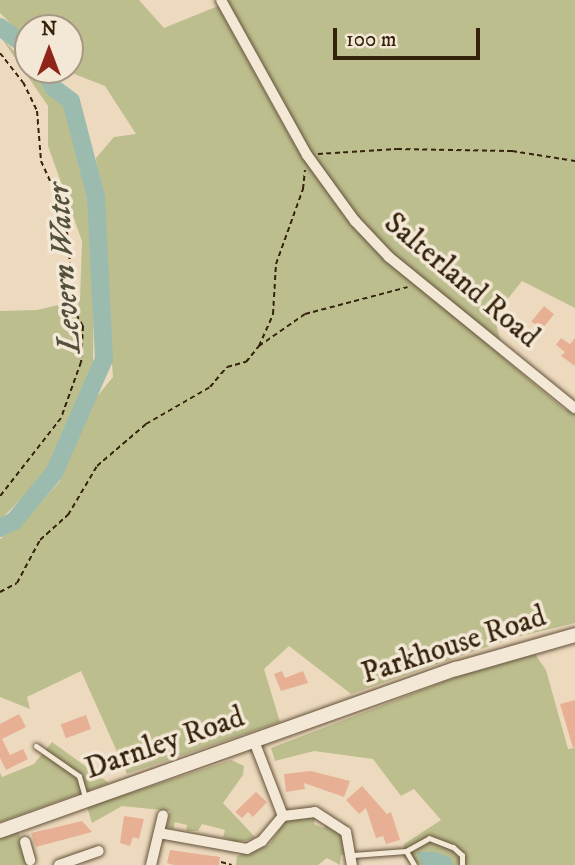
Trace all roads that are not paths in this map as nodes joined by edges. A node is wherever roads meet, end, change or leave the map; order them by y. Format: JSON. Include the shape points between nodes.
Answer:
{"nodes":[{"id":1,"x":221,"y":0,"type":"edge"},
{"id":2,"x":575,"y":408,"type":"edge"},
{"id":3,"x":575,"y":635,"type":"edge"},
{"id":4,"x":348,"y":708,"type":"joint"},
{"id":5,"x":254,"y":741,"type":"junction"},
{"id":6,"x":36,"y":746,"type":"dead end"},
{"id":7,"x":86,"y":800,"type":"junction"},
{"id":8,"x":163,"y":815,"type":"dead end"},
{"id":9,"x":283,"y":816,"type":"junction"},
{"id":10,"x":0,"y":831,"type":"edge"},
{"id":11,"x":159,"y":833,"type":"junction"},
{"id":12,"x":25,"y":842,"type":"dead end"},
{"id":13,"x":99,"y":851,"type":"dead end"},
{"id":14,"x":406,"y":851,"type":"junction"},
{"id":15,"x":353,"y":860,"type":"edge"},
{"id":16,"x":28,"y":863,"type":"edge"},
{"id":17,"x":59,"y":865,"type":"edge"},
{"id":18,"x":151,"y":865,"type":"edge"},
{"id":19,"x":414,"y":865,"type":"edge"},
{"id":20,"x":462,"y":865,"type":"edge"}],
"edges":[{"from":1,"to":2,"type":"street","name":"Salterland Road","via":[[307,155],[369,237]]},
{"from":3,"to":4,"type":"main road","name":"Parkhouse Road","via":[[467,666]]},
{"from":4,"to":5,"type":"main road","name":"Darnley Road"},
{"from":5,"to":7,"type":"main road","name":"Darnley Road"},
{"from":5,"to":9,"type":"street"},
{"from":6,"to":7,"type":"lane","via":[[79,776]]},
{"from":7,"to":10,"type":"main road","name":"Darnley Road"},
{"from":8,"to":11,"type":"street"},
{"from":9,"to":11,"type":"street","via":[[262,841],[247,849]]},
{"from":9,"to":15,"type":"street","via":[[303,812],[327,817],[346,832]]},
{"from":11,"to":18,"type":"street"},
{"from":12,"to":16,"type":"street"},
{"from":13,"to":17,"type":"street"},
{"from":14,"to":15,"type":"lane"},
{"from":14,"to":19,"type":"lane"},
{"from":14,"to":20,"type":"lane","via":[[429,838],[453,847],[462,855]]}]}
